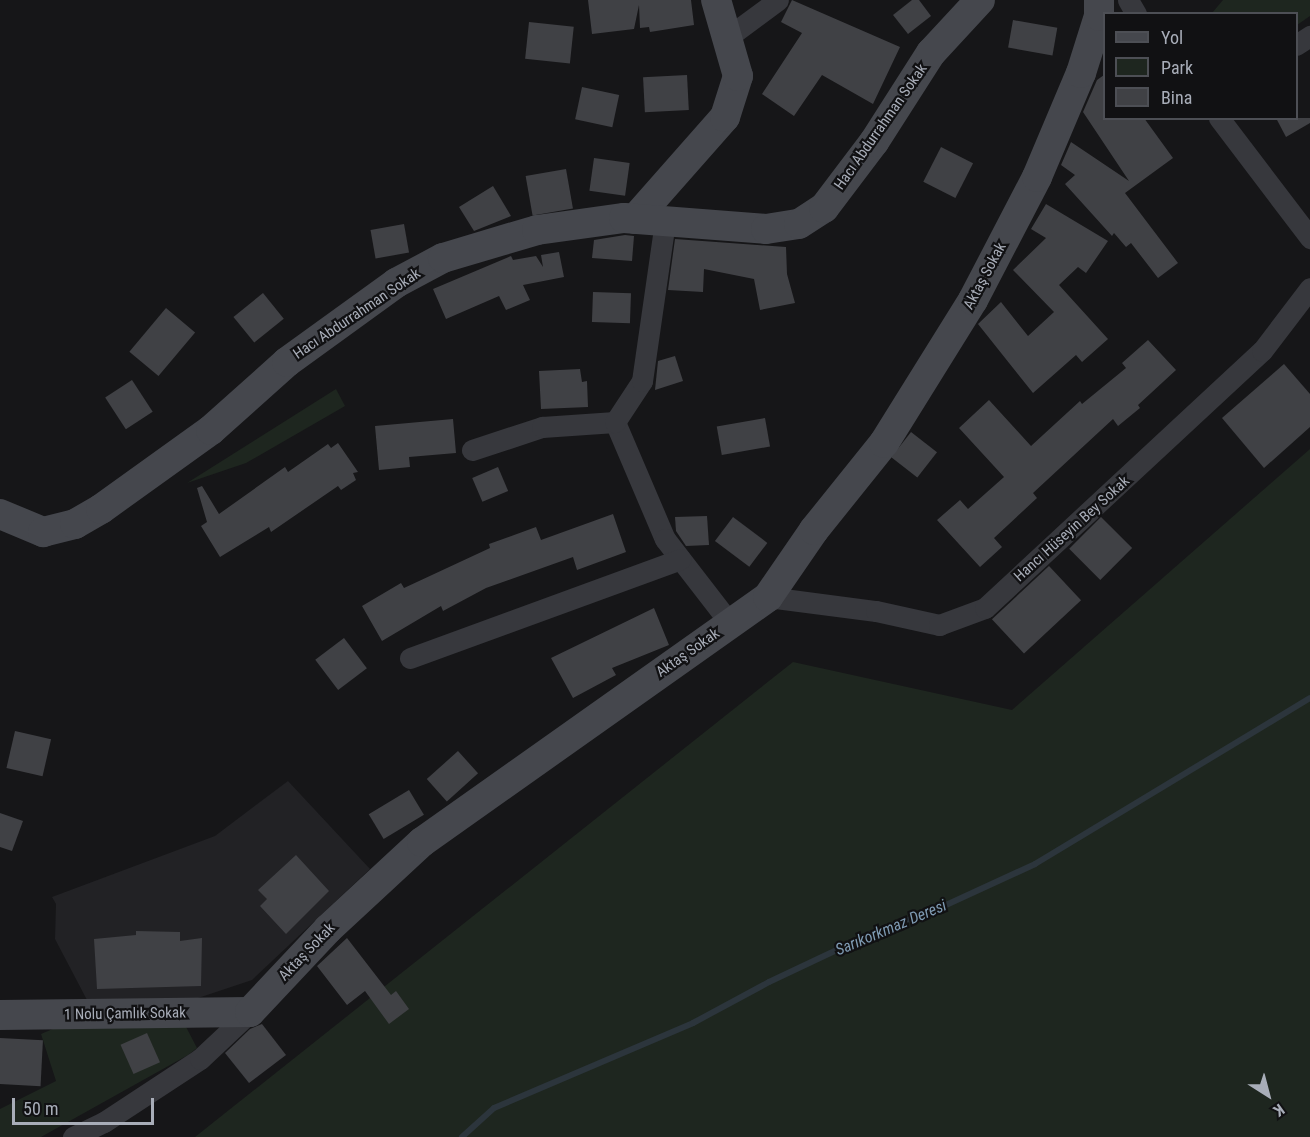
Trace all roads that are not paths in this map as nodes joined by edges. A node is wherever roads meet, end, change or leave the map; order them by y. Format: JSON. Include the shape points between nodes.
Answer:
{"nodes":[{"id":1,"x":716,"y":0,"type":"edge"},
{"id":2,"x":778,"y":0,"type":"edge"},
{"id":3,"x":980,"y":0,"type":"edge"},
{"id":4,"x":1099,"y":0,"type":"edge"},
{"id":5,"x":724,"y":33,"type":"junction"},
{"id":6,"x":1221,"y":120,"type":"edge"},
{"id":7,"x":634,"y":219,"type":"junction"},
{"id":8,"x":665,"y":222,"type":"junction"},
{"id":9,"x":1310,"y":238,"type":"edge"},
{"id":10,"x":1310,"y":288,"type":"edge"},
{"id":11,"x":615,"y":422,"type":"junction"},
{"id":12,"x":472,"y":450,"type":"dead end"},
{"id":13,"x":0,"y":514,"type":"edge"},
{"id":14,"x":680,"y":559,"type":"junction"},
{"id":15,"x":768,"y":597,"type":"junction"},
{"id":16,"x":730,"y":624,"type":"junction"},
{"id":17,"x":410,"y":658,"type":"dead end"},
{"id":18,"x":250,"y":1012,"type":"junction"},
{"id":19,"x":0,"y":1014,"type":"edge"},
{"id":20,"x":73,"y":1137,"type":"edge"}],
"edges":[{"from":1,"to":5,"type":"street"},
{"from":2,"to":5,"type":"street","via":[[736,31]]},
{"from":3,"to":8,"type":"street","name":"Hacı Abdurrahman Sokak","via":[[931,53],[874,142],[824,208],[799,224],[766,229]]},
{"from":4,"to":15,"type":"street","name":"Aktaş Sokak","via":[[1099,16],[1081,73],[1037,177],[973,300],[884,443],[814,530]]},
{"from":5,"to":7,"type":"street","via":[[738,76],[725,117]]},
{"from":6,"to":9,"type":"street"},
{"from":7,"to":8,"type":"street","name":"Hacı Abdurrahman Sokak"},
{"from":7,"to":13,"type":"street","name":"Hacı Abdurrahman Sokak","via":[[537,230],[443,258],[396,284],[287,362],[211,430],[101,509],[75,524],[43,532]]},
{"from":8,"to":11,"type":"street","via":[[642,381]]},
{"from":10,"to":15,"type":"street","name":"Hancı Hüseyin Bey Sokak","via":[[1262,351],[985,608],[939,625],[876,611]]},
{"from":11,"to":12,"type":"street","via":[[542,427]]},
{"from":11,"to":14,"type":"street","via":[[665,539]]},
{"from":14,"to":16,"type":"street"},
{"from":14,"to":17,"type":"street"},
{"from":15,"to":16,"type":"street","name":"Aktaş Sokak"},
{"from":16,"to":18,"type":"street","name":"Aktaş Sokak","via":[[422,842],[328,929]]},
{"from":18,"to":19,"type":"street","name":"1 Nolu Çamlık Sokak"},
{"from":18,"to":20,"type":"street","name":"Aktaş Sokak","via":[[200,1059],[104,1122]]}]}
